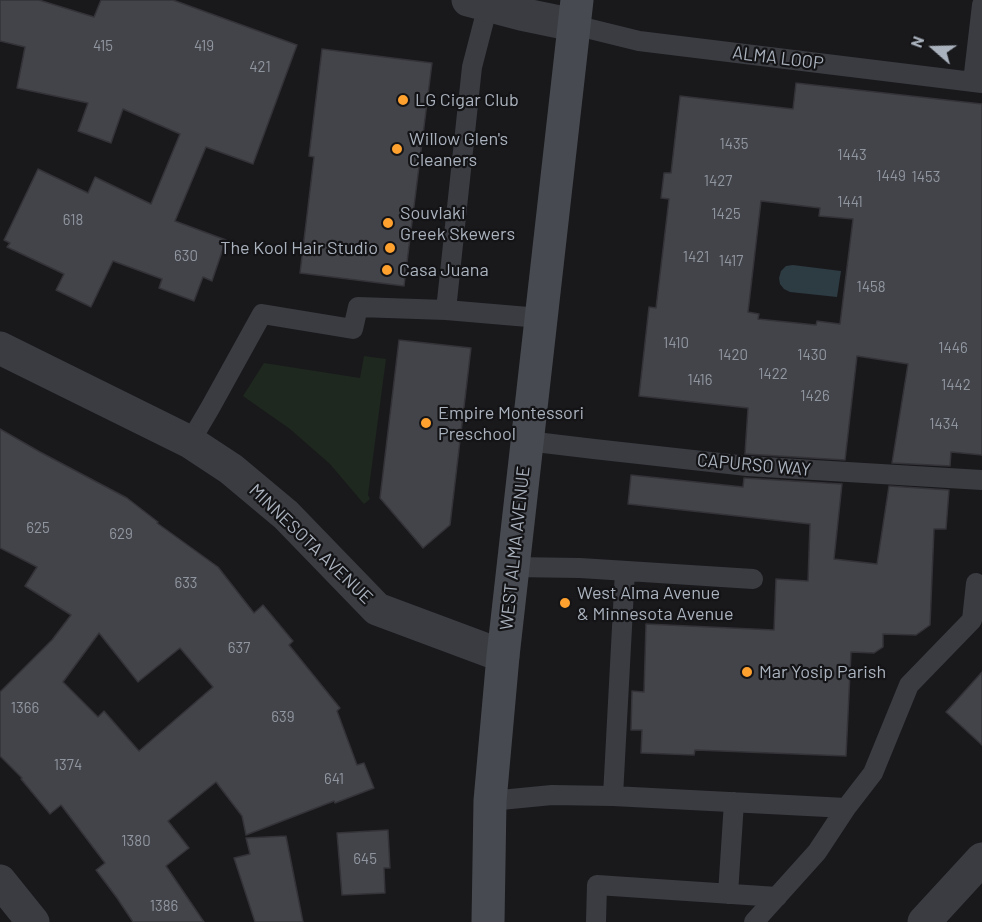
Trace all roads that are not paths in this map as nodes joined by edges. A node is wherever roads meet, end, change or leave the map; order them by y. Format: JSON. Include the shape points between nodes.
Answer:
{"nodes":[{"id":1,"x":478,"y":3,"type":"edge"},
{"id":2,"x":982,"y":5,"type":"edge"},
{"id":3,"x":576,"y":13,"type":"edge"},
{"id":4,"x":978,"y":83,"type":"edge"},
{"id":5,"x":446,"y":310,"type":"junction"},
{"id":6,"x":540,"y":318,"type":"junction"},
{"id":7,"x":0,"y":348,"type":"edge"},
{"id":8,"x":527,"y":441,"type":"junction"},
{"id":9,"x":190,"y":442,"type":"junction"},
{"id":10,"x":982,"y":480,"type":"edge"},
{"id":11,"x":513,"y":567,"type":"junction"},
{"id":12,"x":625,"y":571,"type":"junction"},
{"id":13,"x":753,"y":579,"type":"dead end"},
{"id":14,"x":976,"y":582,"type":"dead end"},
{"id":15,"x":503,"y":656,"type":"junction"},
{"id":16,"x":613,"y":796,"type":"junction"},
{"id":17,"x":490,"y":801,"type":"junction"},
{"id":18,"x":734,"y":802,"type":"junction"},
{"id":19,"x":846,"y":808,"type":"junction"},
{"id":20,"x":982,"y":859,"type":"edge"},
{"id":21,"x":0,"y":881,"type":"edge"},
{"id":22,"x":728,"y":894,"type":"junction"},
{"id":23,"x":777,"y":897,"type":"junction"},
{"id":24,"x":33,"y":922,"type":"edge"},
{"id":25,"x":488,"y":922,"type":"edge"},
{"id":26,"x":596,"y":922,"type":"edge"},
{"id":27,"x":754,"y":922,"type":"edge"},
{"id":28,"x":924,"y":922,"type":"edge"}],
"edges":[{"from":1,"to":3,"type":"street"},
{"from":1,"to":5,"type":"lane"},
{"from":2,"to":4,"type":"lane"},
{"from":3,"to":4,"type":"lane","name":"ALMA LOOP","via":[[639,40]]},
{"from":3,"to":6,"type":"main road","name":"WEST ALMA AVENUE"},
{"from":5,"to":6,"type":"lane"},
{"from":5,"to":9,"type":"lane","via":[[358,307],[353,329],[262,314]]},
{"from":6,"to":8,"type":"main road","name":"WEST ALMA AVENUE"},
{"from":7,"to":9,"type":"street","name":"MINNESOTA AVENUE"},
{"from":8,"to":10,"type":"lane","name":"CAPURSO WAY","via":[[747,466]]},
{"from":8,"to":11,"type":"main road","name":"WEST ALMA AVENUE"},
{"from":9,"to":15,"type":"street","name":"MINNESOTA AVENUE","via":[[231,469],[286,515],[377,609]]},
{"from":11,"to":12,"type":"lane"},
{"from":11,"to":15,"type":"main road","name":"WEST ALMA AVENUE"},
{"from":12,"to":13,"type":"lane"},
{"from":12,"to":16,"type":"lane"},
{"from":14,"to":19,"type":"lane","via":[[972,620],[909,685],[873,773]]},
{"from":15,"to":17,"type":"main road","name":"WEST ALMA AVENUE"},
{"from":16,"to":17,"type":"lane","via":[[552,795]]},
{"from":16,"to":18,"type":"lane"},
{"from":17,"to":25,"type":"main road","name":"WEST ALMA AVENUE"},
{"from":18,"to":19,"type":"lane"},
{"from":18,"to":22,"type":"lane"},
{"from":19,"to":23,"type":"lane","via":[[817,852]]},
{"from":20,"to":28,"type":"street"},
{"from":21,"to":24,"type":"street"},
{"from":22,"to":23,"type":"lane"},
{"from":22,"to":26,"type":"lane","via":[[597,885]]},
{"from":23,"to":27,"type":"lane"}]}
